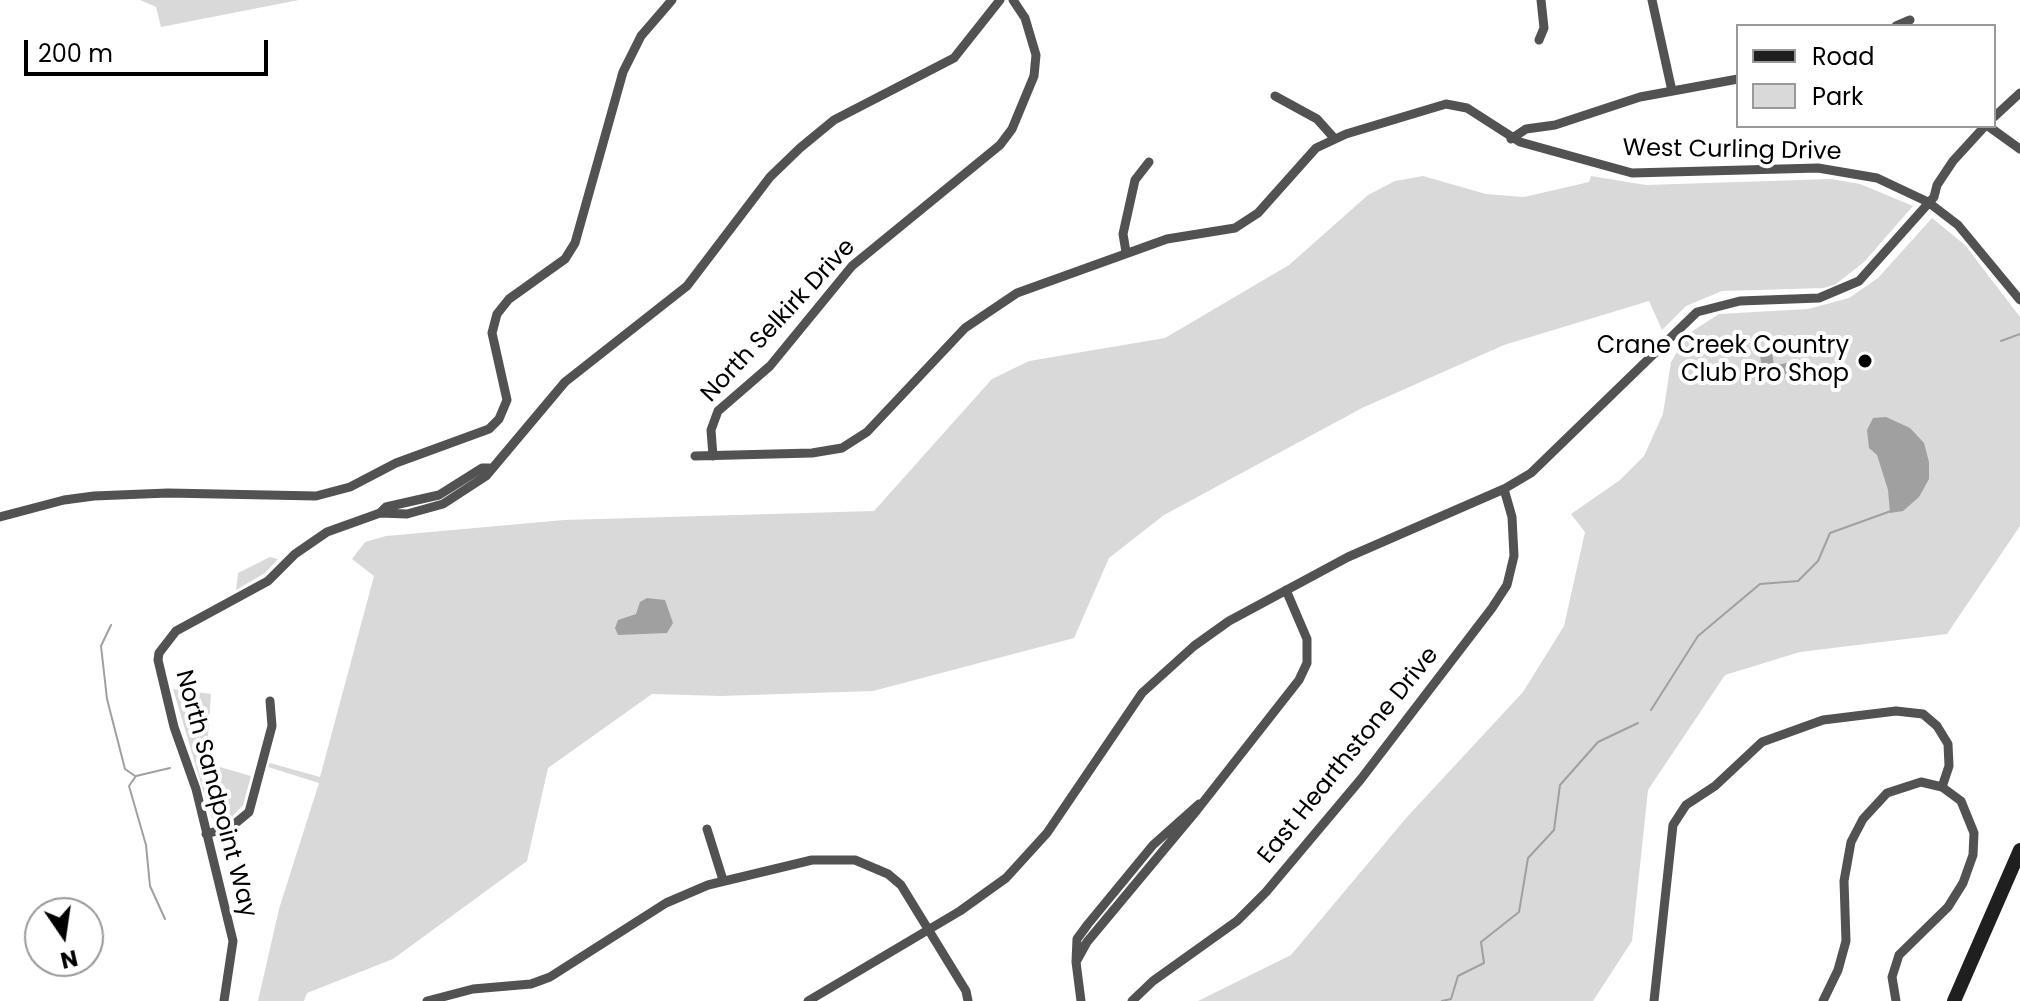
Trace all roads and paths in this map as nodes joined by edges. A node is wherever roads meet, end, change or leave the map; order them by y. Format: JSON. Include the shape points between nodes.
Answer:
{"nodes":[{"id":1,"x":672,"y":0,"type":"edge"},
{"id":2,"x":1000,"y":0,"type":"edge"},
{"id":3,"x":1013,"y":0,"type":"edge"},
{"id":4,"x":1541,"y":0,"type":"edge"},
{"id":5,"x":1652,"y":0,"type":"edge"},
{"id":6,"x":1910,"y":20,"type":"dead end"},
{"id":7,"x":1901,"y":24,"type":"edge"},
{"id":8,"x":1539,"y":40,"type":"dead end"},
{"id":9,"x":1736,"y":79,"type":"edge"},
{"id":10,"x":1672,"y":91,"type":"junction"},
{"id":11,"x":2020,"y":93,"type":"edge"},
{"id":12,"x":1275,"y":96,"type":"dead end"},
{"id":13,"x":1996,"y":115,"type":"edge"},
{"id":14,"x":1985,"y":128,"type":"edge"},
{"id":15,"x":1990,"y":128,"type":"edge"},
{"id":16,"x":1334,"y":138,"type":"junction"},
{"id":17,"x":1511,"y":139,"type":"junction"},
{"id":18,"x":2020,"y":149,"type":"edge"},
{"id":19,"x":1149,"y":162,"type":"dead end"},
{"id":20,"x":1928,"y":202,"type":"junction"},
{"id":21,"x":1126,"y":252,"type":"junction"},
{"id":22,"x":2020,"y":300,"type":"edge"},
{"id":23,"x":695,"y":456,"type":"dead end"},
{"id":24,"x":713,"y":456,"type":"junction"},
{"id":25,"x":1504,"y":489,"type":"junction"},
{"id":26,"x":0,"y":517,"type":"edge"},
{"id":27,"x":1286,"y":590,"type":"junction"},
{"id":28,"x":270,"y":701,"type":"dead end"},
{"id":29,"x":1942,"y":787,"type":"junction"},
{"id":30,"x":707,"y":829,"type":"dead end"},
{"id":31,"x":206,"y":834,"type":"junction"},
{"id":32,"x":2020,"y":850,"type":"edge"},
{"id":33,"x":723,"y":880,"type":"junction"},
{"id":34,"x":928,"y":930,"type":"junction"},
{"id":35,"x":224,"y":1001,"type":"edge"},
{"id":36,"x":427,"y":1001,"type":"edge"},
{"id":37,"x":808,"y":1001,"type":"edge"},
{"id":38,"x":968,"y":1001,"type":"edge"},
{"id":39,"x":1081,"y":1001,"type":"edge"},
{"id":40,"x":1132,"y":1001,"type":"edge"},
{"id":41,"x":1654,"y":1001,"type":"edge"},
{"id":42,"x":1823,"y":1001,"type":"edge"},
{"id":43,"x":1896,"y":1001,"type":"edge"},
{"id":44,"x":1954,"y":1001,"type":"edge"}],
"edges":[{"from":1,"to":26,"type":"street","via":[[641,36],[623,72],[575,243],[565,259],[509,299],[497,314],[492,333],[507,400],[499,419],[477,436],[316,496],[94,496]]},
{"from":2,"to":31,"type":"street","name":"North Sandpoint Way","via":[[954,58],[834,120],[800,148],[770,177],[687,286],[565,382],[486,476],[443,504],[407,514],[380,513],[327,532],[268,581],[176,631],[158,660]]},
{"from":3,"to":24,"type":"street","name":"North Selkirk Drive","via":[[1025,18],[1036,55],[1034,76],[1012,129],[1000,145],[852,266],[770,366],[718,411],[711,430]]},
{"from":4,"to":8,"type":"street","via":[[1544,28]]},
{"from":5,"to":10,"type":"street"},
{"from":6,"to":7,"type":"street"},
{"from":9,"to":10,"type":"street"},
{"from":10,"to":17,"type":"street","via":[[1526,129]]},
{"from":11,"to":13,"type":"street"},
{"from":12,"to":16,"type":"street","via":[[1317,119]]},
{"from":14,"to":20,"type":"street","via":[[1953,161]]},
{"from":15,"to":18,"type":"street"},
{"from":16,"to":17,"type":"street","name":"West Curling Drive","via":[[1432,106],[1457,105]]},
{"from":16,"to":21,"type":"street","via":[[1297,165],[1249,221]]},
{"from":17,"to":20,"type":"street","name":"West Curling Drive","via":[[1632,173],[1843,170],[1900,186]]},
{"from":19,"to":21,"type":"street","via":[[1135,180],[1123,234]]},
{"from":20,"to":22,"type":"street","name":"West Curling Drive","via":[[1958,225]]},
{"from":20,"to":25,"type":"street","via":[[1866,275],[1845,290],[1819,298],[1721,303],[1697,312],[1550,457]]},
{"from":21,"to":24,"type":"street","via":[[1030,288],[988,311],[943,348],[867,432],[842,448]]},
{"from":23,"to":24,"type":"street"},
{"from":25,"to":27,"type":"street"},
{"from":25,"to":40,"type":"street","name":"East Hearthstone Drive","via":[[1514,556],[1507,585],[1492,608],[1266,892],[1237,921]]},
{"from":27,"to":34,"type":"street","via":[[1229,621],[1171,665],[1142,693],[1027,857],[982,896]]},
{"from":27,"to":39,"type":"street","via":[[1302,621],[1307,663],[1199,804],[1153,845],[1077,939]]},
{"from":28,"to":31,"type":"street","via":[[272,726],[249,812],[231,827]]},
{"from":29,"to":41,"type":"street","via":[[1950,755],[1945,736],[1923,714],[1908,711],[1803,724],[1762,742],[1686,805],[1673,825]]},
{"from":29,"to":42,"type":"street","via":[[1921,782],[1901,786],[1863,819],[1846,863],[1846,941]]},
{"from":29,"to":43,"type":"street","via":[[1961,801],[1971,818],[1973,855],[1948,907],[1899,955],[1892,977]]},
{"from":30,"to":33,"type":"street"},
{"from":31,"to":35,"type":"street","name":"North Sandpoint Way","via":[[233,941]]},
{"from":32,"to":44,"type":"street"},
{"from":33,"to":34,"type":"street","via":[[812,860],[855,860],[901,885]]},
{"from":33,"to":36,"type":"street","via":[[666,903],[550,977]]},
{"from":34,"to":37,"type":"street"},
{"from":34,"to":38,"type":"street"}]}
